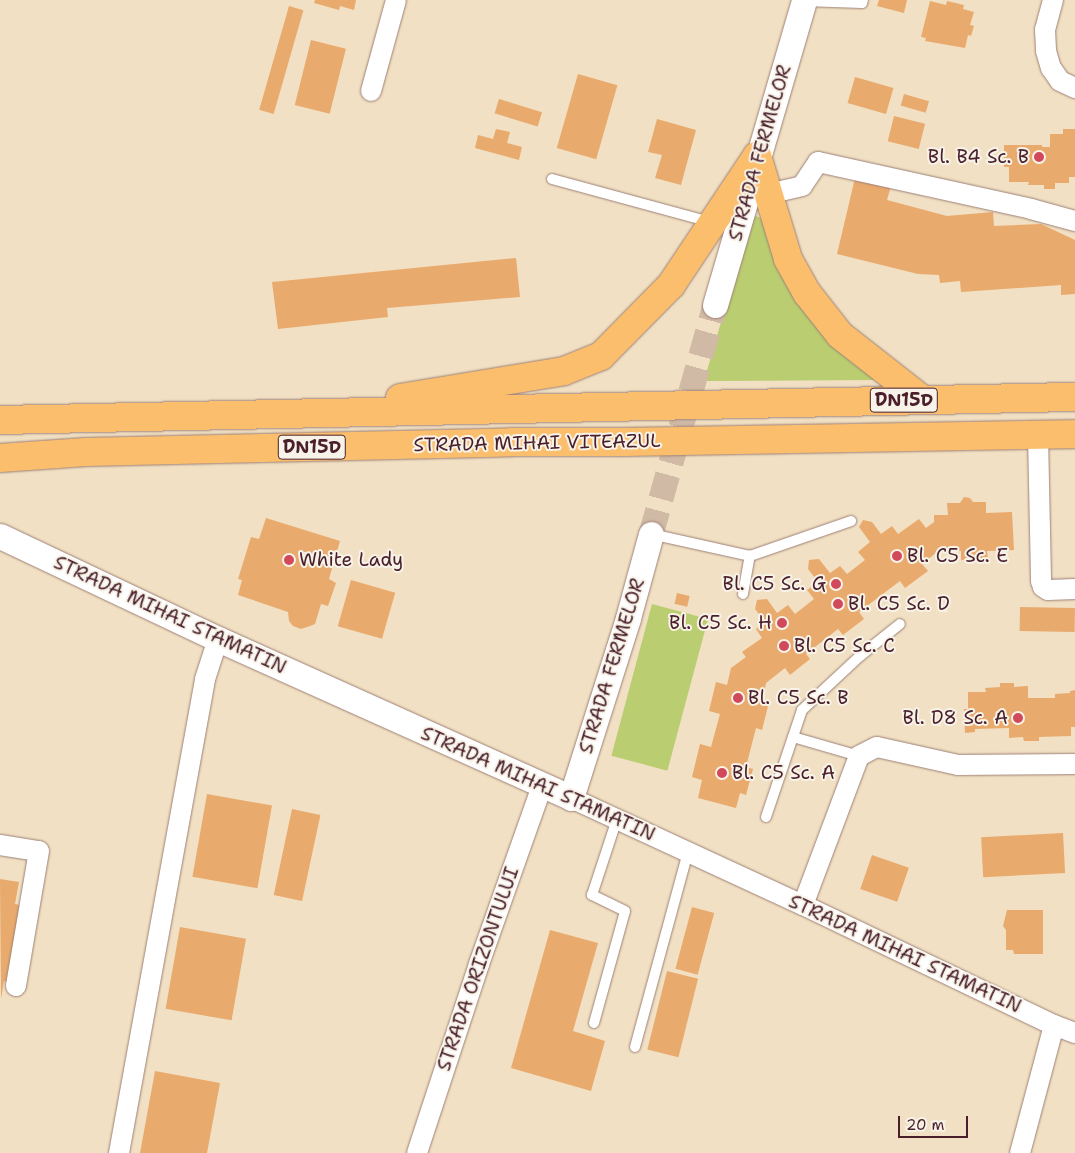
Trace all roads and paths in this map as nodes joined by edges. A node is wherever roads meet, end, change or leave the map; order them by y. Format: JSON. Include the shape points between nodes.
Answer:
{"nodes":[{"id":1,"x":396,"y":0,"type":"edge"},
{"id":2,"x":863,"y":0,"type":"edge"},
{"id":3,"x":1053,"y":0,"type":"edge"},
{"id":4,"x":804,"y":1,"type":"edge"},
{"id":5,"x":1075,"y":88,"type":"edge"},
{"id":6,"x":371,"y":91,"type":"dead end"},
{"id":7,"x":757,"y":156,"type":"junction"},
{"id":8,"x":552,"y":179,"type":"dead end"},
{"id":9,"x":768,"y":194,"type":"junction"},
{"id":10,"x":1075,"y":221,"type":"edge"},
{"id":11,"x":714,"y":223,"type":"junction"},
{"id":12,"x":715,"y":305,"type":"tunnel mouth"},
{"id":13,"x":1075,"y":397,"type":"edge"},
{"id":14,"x":923,"y":400,"type":"junction"},
{"id":15,"x":327,"y":413,"type":"junction"},
{"id":16,"x":0,"y":420,"type":"edge"},
{"id":17,"x":1075,"y":434,"type":"edge"},
{"id":18,"x":1038,"y":435,"type":"junction"},
{"id":19,"x":0,"y":458,"type":"edge"},
{"id":20,"x":851,"y":520,"type":"dead end"},
{"id":21,"x":651,"y":534,"type":"joint"},
{"id":22,"x":0,"y":536,"type":"edge"},
{"id":23,"x":750,"y":556,"type":"junction"},
{"id":24,"x":1075,"y":589,"type":"edge"},
{"id":25,"x":743,"y":594,"type":"dead end"},
{"id":26,"x":900,"y":624,"type":"dead end"},
{"id":27,"x":218,"y":639,"type":"junction"},
{"id":28,"x":793,"y":737,"type":"junction"},
{"id":29,"x":859,"y":756,"type":"junction"},
{"id":30,"x":1075,"y":764,"type":"edge"},
{"id":31,"x":542,"y":786,"type":"junction"},
{"id":32,"x":571,"y":798,"type":"junction"},
{"id":33,"x":766,"y":817,"type":"dead end"},
{"id":34,"x":617,"y":819,"type":"junction"},
{"id":35,"x":0,"y":845,"type":"edge"},
{"id":36,"x":688,"y":852,"type":"junction"},
{"id":37,"x":802,"y":905,"type":"junction"},
{"id":38,"x":16,"y":986,"type":"dead end"},
{"id":39,"x":594,"y":1023,"type":"dead end"},
{"id":40,"x":1054,"y":1025,"type":"junction"},
{"id":41,"x":1075,"y":1033,"type":"edge"},
{"id":42,"x":636,"y":1047,"type":"dead end"},
{"id":43,"x":120,"y":1153,"type":"edge"},
{"id":44,"x":417,"y":1153,"type":"edge"},
{"id":45,"x":1020,"y":1153,"type":"edge"}],
"edges":[{"from":1,"to":6,"type":"street"},
{"from":2,"to":4,"type":"lane","via":[[862,3]]},
{"from":3,"to":5,"type":"street","via":[[1045,30],[1046,51],[1051,68],[1060,80]]},
{"from":4,"to":7,"type":"street","name":"STRADA FERMELOR"},
{"from":7,"to":9,"type":"main road"},
{"from":7,"to":11,"type":"main road"},
{"from":7,"to":12,"type":"street","name":"STRADA FERMELOR"},
{"from":8,"to":11,"type":"lane"},
{"from":9,"to":10,"type":"street","via":[[802,186],[818,162]]},
{"from":9,"to":14,"type":"main road","via":[[791,265],[822,316],[863,355]]},
{"from":11,"to":15,"type":"main road","via":[[671,285],[601,356],[564,371],[436,391]]},
{"from":13,"to":14,"type":"main road","name":"STRADA MIHAI VITEAZUL","number":"DN15D"},
{"from":14,"to":15,"type":"main road","name":"STRADA MIHAI VITEAZUL","number":"DN15D"},
{"from":15,"to":16,"type":"main road","name":"STRADA MIHAI VITEAZUL","number":"DN15D"},
{"from":17,"to":18,"type":"main road","name":"STRADA MIHAI VITEAZUL","number":"DN15D"},
{"from":18,"to":19,"type":"main road","name":"STRADA MIHAI VITEAZUL","number":"DN15D","via":[[512,442],[86,452]]},
{"from":18,"to":24,"type":"street","via":[[1041,581],[1048,590]]},
{"from":20,"to":23,"type":"lane"},
{"from":21,"to":23,"type":"lane"},
{"from":21,"to":32,"type":"street","name":"STRADA FERMELOR"},
{"from":22,"to":27,"type":"street","name":"STRADA MIHAI STAMATIN"},
{"from":23,"to":25,"type":"lane"},
{"from":26,"to":28,"type":"lane","via":[[802,710]]},
{"from":27,"to":31,"type":"street","name":"STRADA MIHAI STAMATIN"},
{"from":27,"to":43,"type":"street","via":[[205,680]]},
{"from":28,"to":29,"type":"lane"},
{"from":28,"to":33,"type":"lane"},
{"from":29,"to":30,"type":"street","via":[[876,747],[958,765]]},
{"from":29,"to":37,"type":"street"},
{"from":31,"to":32,"type":"street","name":"STRADA MIHAI STAMATIN"},
{"from":31,"to":44,"type":"street","name":"STRADA ORIZONTULUI"},
{"from":32,"to":34,"type":"street","name":"STRADA MIHAI STAMATIN"},
{"from":34,"to":36,"type":"street","name":"STRADA MIHAI STAMATIN"},
{"from":34,"to":39,"type":"lane","via":[[592,895],[625,911]]},
{"from":35,"to":38,"type":"street","via":[[39,852]]},
{"from":36,"to":37,"type":"street","name":"STRADA MIHAI STAMATIN"},
{"from":36,"to":42,"type":"lane"},
{"from":37,"to":40,"type":"street","name":"STRADA MIHAI STAMATIN"},
{"from":40,"to":41,"type":"street","name":"STRADA MIHAI STAMATIN"},
{"from":40,"to":45,"type":"street"}]}
